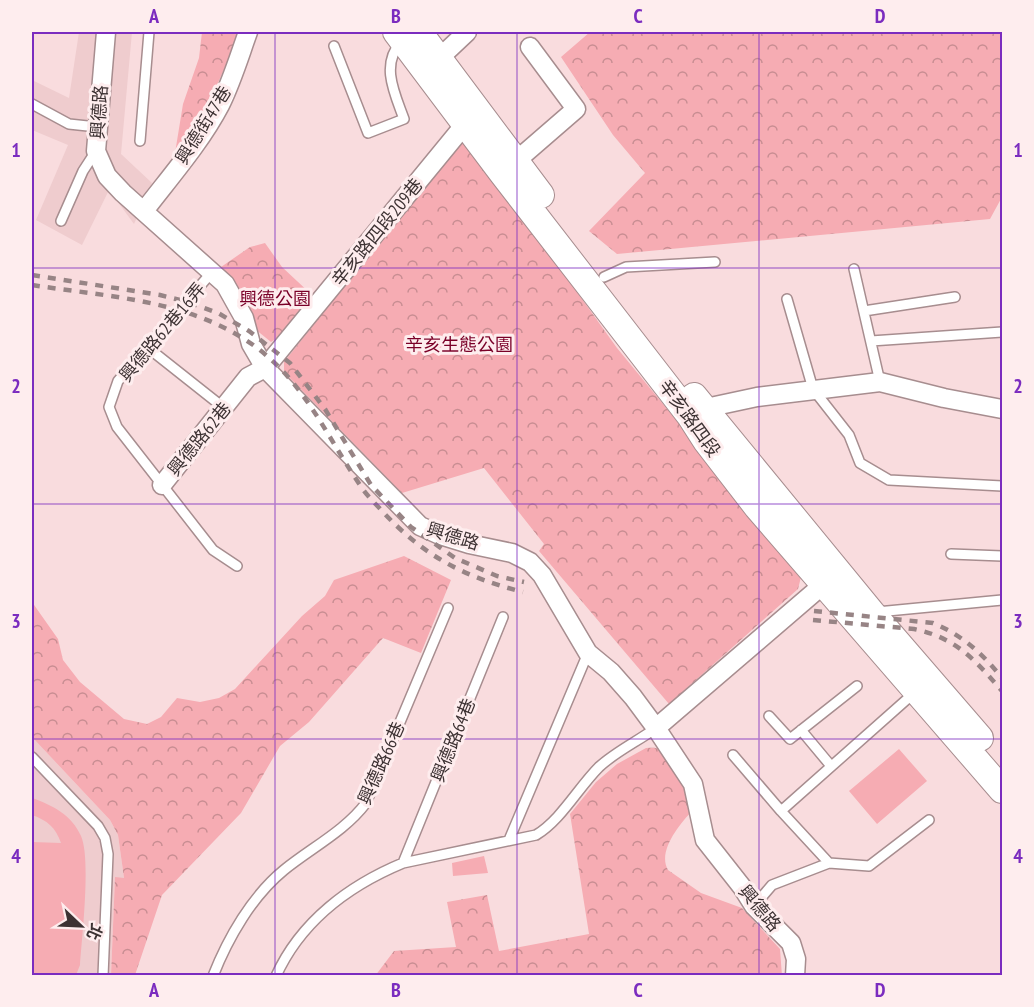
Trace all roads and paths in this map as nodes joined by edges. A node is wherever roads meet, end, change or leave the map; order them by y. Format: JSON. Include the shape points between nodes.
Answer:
{"nodes":[{"id":1,"x":106,"y":32,"type":"edge"},
{"id":2,"x":149,"y":32,"type":"edge"},
{"id":3,"x":248,"y":32,"type":"edge"},
{"id":4,"x":467,"y":32,"type":"edge"},
{"id":5,"x":406,"y":34,"type":"edge"},
{"id":6,"x":334,"y":46,"type":"dead end"},
{"id":7,"x":530,"y":46,"type":"dead end"},
{"id":8,"x":433,"y":65,"type":"junction"},
{"id":9,"x":32,"y":104,"type":"edge"},
{"id":10,"x":466,"y":123,"type":"junction"},
{"id":11,"x":97,"y":127,"type":"junction"},
{"id":12,"x":140,"y":141,"type":"dead end"},
{"id":13,"x":96,"y":151,"type":"junction"},
{"id":14,"x":509,"y":167,"type":"junction"},
{"id":15,"x":144,"y":211,"type":"junction"},
{"id":16,"x":61,"y":221,"type":"dead end"},
{"id":17,"x":715,"y":262,"type":"dead end"},
{"id":18,"x":854,"y":268,"type":"dead end"},
{"id":19,"x":213,"y":272,"type":"junction"},
{"id":20,"x":604,"y":277,"type":"junction"},
{"id":21,"x":955,"y":297,"type":"dead end"},
{"id":22,"x":787,"y":299,"type":"dead end"},
{"id":23,"x":864,"y":311,"type":"junction"},
{"id":24,"x":1002,"y":332,"type":"edge"},
{"id":25,"x":871,"y":341,"type":"junction"},
{"id":26,"x":147,"y":347,"type":"junction"},
{"id":27,"x":265,"y":368,"type":"junction"},
{"id":28,"x":880,"y":382,"type":"junction"},
{"id":29,"x":813,"y":389,"type":"junction"},
{"id":30,"x":224,"y":408,"type":"junction"},
{"id":31,"x":1002,"y":409,"type":"edge"},
{"id":32,"x":698,"y":413,"type":"junction"},
{"id":33,"x":162,"y":484,"type":"junction"},
{"id":34,"x":1002,"y":486,"type":"edge"},
{"id":35,"x":951,"y":554,"type":"dead end"},
{"id":36,"x":1002,"y":556,"type":"edge"},
{"id":37,"x":237,"y":566,"type":"dead end"},
{"id":38,"x":831,"y":578,"type":"junction"},
{"id":39,"x":1002,"y":600,"type":"edge"},
{"id":40,"x":448,"y":608,"type":"dead end"},
{"id":41,"x":872,"y":613,"type":"junction"},
{"id":42,"x":503,"y":617,"type":"dead end"},
{"id":43,"x":588,"y":653,"type":"junction"},
{"id":44,"x":857,"y":686,"type":"dead end"},
{"id":45,"x":915,"y":692,"type":"junction"},
{"id":46,"x":769,"y":716,"type":"dead end"},
{"id":47,"x":656,"y":728,"type":"junction"},
{"id":48,"x":801,"y":730,"type":"junction"},
{"id":49,"x":733,"y":755,"type":"dead end"},
{"id":50,"x":32,"y":757,"type":"edge"},
{"id":51,"x":1002,"y":764,"type":"edge"},
{"id":52,"x":831,"y":766,"type":"junction"},
{"id":53,"x":1002,"y":790,"type":"edge"},
{"id":54,"x":781,"y":811,"type":"junction"},
{"id":55,"x":929,"y":820,"type":"dead end"},
{"id":56,"x":508,"y":840,"type":"junction"},
{"id":57,"x":403,"y":862,"type":"junction"},
{"id":58,"x":829,"y":863,"type":"junction"},
{"id":59,"x":754,"y":906,"type":"junction"},
{"id":60,"x":103,"y":975,"type":"edge"},
{"id":61,"x":213,"y":975,"type":"edge"},
{"id":62,"x":276,"y":975,"type":"edge"},
{"id":63,"x":795,"y":975,"type":"edge"}],
"edges":[{"from":1,"to":11,"type":"street","name":"興德路"},
{"from":2,"to":12,"type":"lane"},
{"from":3,"to":15,"type":"street","name":"興德街47巷","via":[[218,108]]},
{"from":4,"to":8,"type":"street"},
{"from":5,"to":6,"type":"lane","via":[[390,62],[390,82],[404,119],[368,133]]},
{"from":5,"to":8,"type":"main road","name":"辛亥路四段"},
{"from":7,"to":14,"type":"street","via":[[576,109]]},
{"from":8,"to":10,"type":"main road","name":"辛亥路四段"},
{"from":8,"to":14,"type":"main road","name":"辛亥路四段"},
{"from":9,"to":11,"type":"lane","via":[[69,124]]},
{"from":10,"to":14,"type":"main road","name":"辛亥路四段"},
{"from":10,"to":27,"type":"street","name":"辛亥路四段209巷"},
{"from":11,"to":13,"type":"street","name":"興德路"},
{"from":13,"to":15,"type":"street","name":"興德路","via":[[107,176]]},
{"from":13,"to":16,"type":"lane"},
{"from":14,"to":20,"type":"main road","name":"辛亥路四段"},
{"from":14,"to":32,"type":"main road","name":"辛亥路四段"},
{"from":15,"to":19,"type":"street","name":"興德路"},
{"from":17,"to":20,"type":"lane","via":[[626,267]]},
{"from":18,"to":23,"type":"lane"},
{"from":19,"to":26,"type":"lane","name":"興德路62巷16弄"},
{"from":19,"to":27,"type":"street","name":"興德路","via":[[233,296],[251,344]]},
{"from":20,"to":32,"type":"main road","name":"辛亥路四段"},
{"from":21,"to":23,"type":"lane"},
{"from":22,"to":29,"type":"lane"},
{"from":23,"to":25,"type":"lane"},
{"from":24,"to":25,"type":"lane"},
{"from":25,"to":28,"type":"lane"},
{"from":26,"to":30,"type":"lane"},
{"from":26,"to":33,"type":"lane","name":"興德路62巷16弄","via":[[118,381],[109,407],[117,427]]},
{"from":27,"to":30,"type":"street","name":"興德路62巷","via":[[248,377]]},
{"from":27,"to":43,"type":"street","name":"興德路","via":[[420,526],[530,562],[542,575]]},
{"from":28,"to":29,"type":"street"},
{"from":28,"to":31,"type":"street"},
{"from":29,"to":32,"type":"street","via":[[757,397]]},
{"from":29,"to":34,"type":"lane","via":[[849,435],[860,463],[889,480]]},
{"from":30,"to":33,"type":"street","name":"興德路62巷"},
{"from":32,"to":38,"type":"main road","name":"辛亥路四段","via":[[706,441],[757,507]]},
{"from":33,"to":37,"type":"lane","name":"興德路62巷","via":[[213,549]]},
{"from":35,"to":36,"type":"lane"},
{"from":38,"to":41,"type":"main road","name":"辛亥路四段"},
{"from":38,"to":45,"type":"main road","name":"辛亥路四段"},
{"from":38,"to":47,"type":"street"},
{"from":39,"to":41,"type":"lane"},
{"from":40,"to":61,"type":"lane","name":"興德路66巷","via":[[366,803],[351,820],[268,886],[242,921]]},
{"from":41,"to":51,"type":"main road","name":"辛亥路四段"},
{"from":42,"to":57,"type":"lane","name":"興德路64巷"},
{"from":43,"to":47,"type":"street","name":"興德路","via":[[611,672]]},
{"from":43,"to":56,"type":"lane"},
{"from":44,"to":48,"type":"lane"},
{"from":45,"to":52,"type":"lane"},
{"from":45,"to":53,"type":"main road","name":"辛亥路四段"},
{"from":46,"to":48,"type":"lane","via":[[790,739]]},
{"from":47,"to":56,"type":"lane","via":[[602,765],[545,830]]},
{"from":47,"to":59,"type":"street","name":"興德路","via":[[693,784],[705,840]]},
{"from":48,"to":52,"type":"lane"},
{"from":49,"to":54,"type":"lane"},
{"from":50,"to":60,"type":"lane","via":[[105,838],[108,854]]},
{"from":52,"to":54,"type":"lane"},
{"from":54,"to":58,"type":"lane"},
{"from":55,"to":58,"type":"lane","via":[[870,866]]},
{"from":56,"to":57,"type":"lane"},
{"from":57,"to":62,"type":"lane","via":[[349,890],[323,913],[293,945]]},
{"from":58,"to":59,"type":"lane","via":[[772,885]]},
{"from":59,"to":63,"type":"street","name":"興德路","via":[[791,944],[796,959]]}]}
